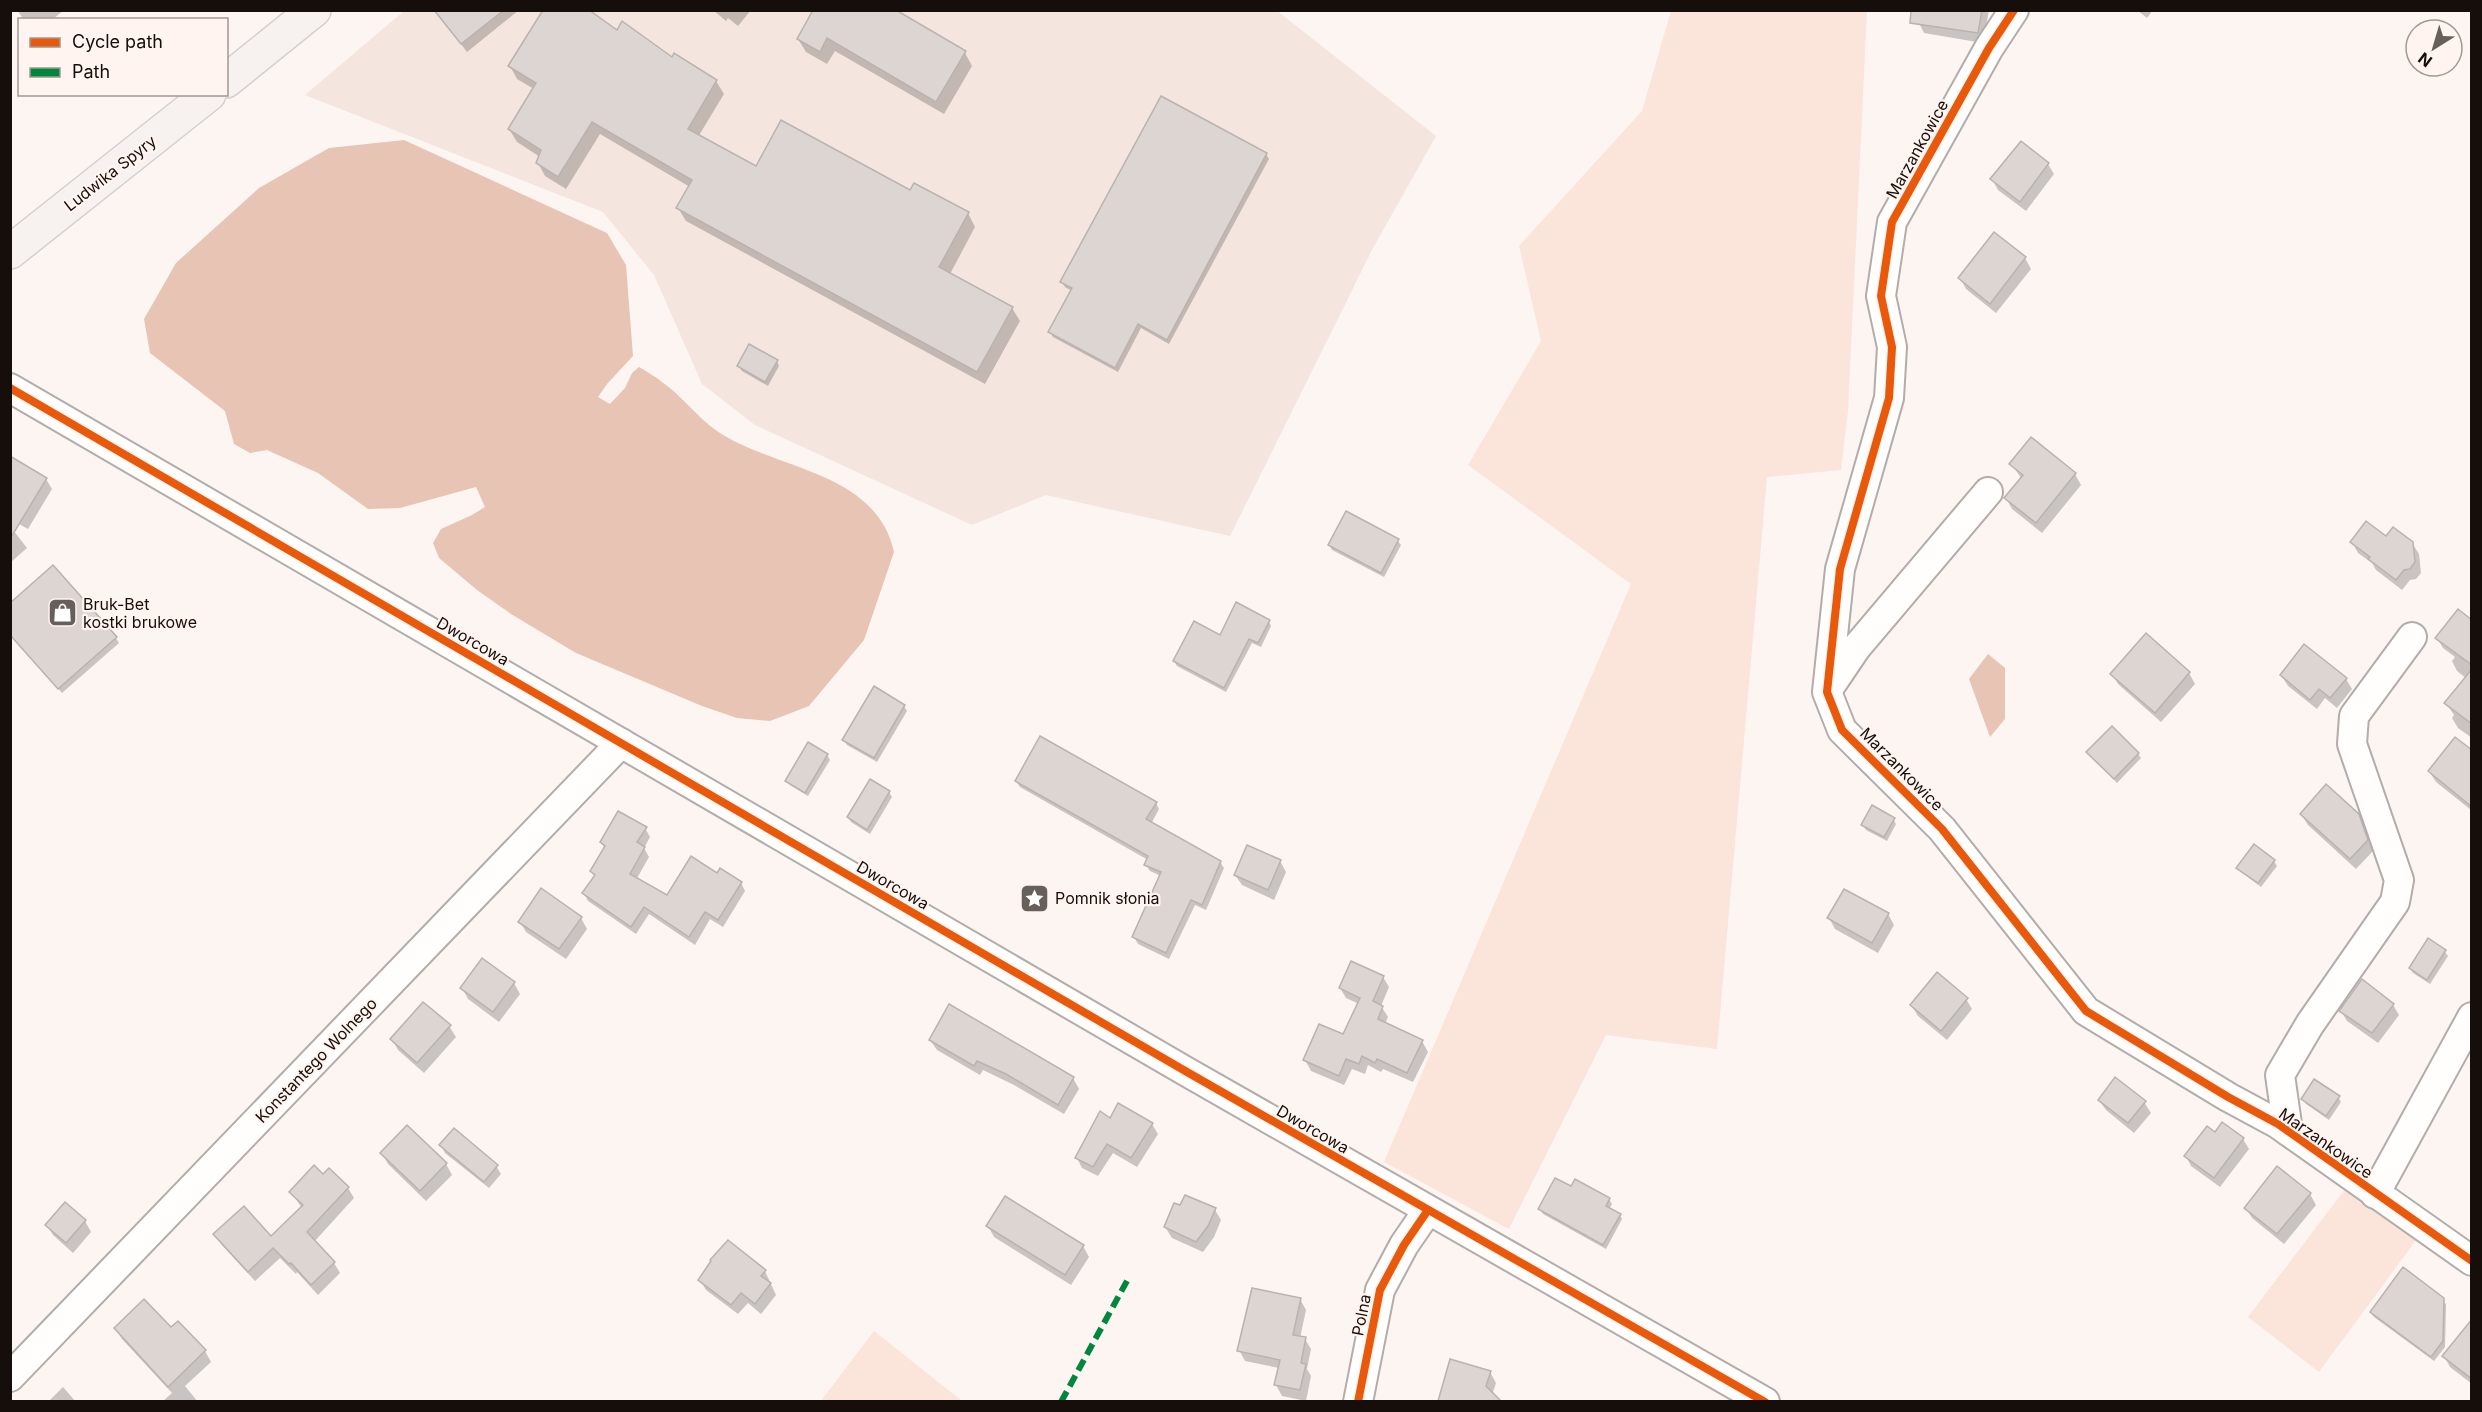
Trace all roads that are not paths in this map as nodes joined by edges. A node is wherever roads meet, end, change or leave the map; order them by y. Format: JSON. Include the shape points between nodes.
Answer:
{"nodes":[{"id":1,"x":2014,"y":10,"type":"edge"},
{"id":2,"x":300,"y":15,"type":"edge"},
{"id":3,"x":228,"y":79,"type":"edge"},
{"id":4,"x":206,"y":96,"type":"edge"},
{"id":5,"x":10,"y":252,"type":"edge"},
{"id":6,"x":10,"y":388,"type":"edge"},
{"id":7,"x":1988,"y":492,"type":"dead end"},
{"id":8,"x":2412,"y":637,"type":"dead end"},
{"id":9,"x":1827,"y":692,"type":"junction"},
{"id":10,"x":621,"y":743,"type":"junction"},
{"id":11,"x":2472,"y":1017,"type":"edge"},
{"id":12,"x":2288,"y":1131,"type":"junction"},
{"id":13,"x":2375,"y":1194,"type":"junction"},
{"id":14,"x":1428,"y":1210,"type":"junction"},
{"id":15,"x":2472,"y":1261,"type":"edge"},
{"id":16,"x":10,"y":1377,"type":"edge"},
{"id":17,"x":1358,"y":1401,"type":"edge"},
{"id":18,"x":1765,"y":1401,"type":"edge"}],
"edges":[{"from":1,"to":9,"type":"street","name":"Marzankowice","via":[[1892,222],[1881,296],[1892,347],[1889,398],[1840,569]]},
{"from":2,"to":3,"type":"main road"},
{"from":4,"to":5,"type":"main road","name":"Ludwika Spyry"},
{"from":6,"to":10,"type":"street","name":"Dworcowa"},
{"from":7,"to":9,"type":"street","via":[[1856,648]]},
{"from":8,"to":12,"type":"street","via":[[2354,716],[2352,744],[2400,880],[2395,902],[2310,1024],[2280,1075]]},
{"from":9,"to":12,"type":"street","name":"Marzankowice","via":[[1842,730],[1942,829],[2086,1011]]},
{"from":10,"to":14,"type":"street","name":"Dworcowa"},
{"from":10,"to":16,"type":"street","name":"Konstantego Wolnego"},
{"from":11,"to":13,"type":"street"},
{"from":12,"to":13,"type":"street","name":"Marzankowice"},
{"from":13,"to":15,"type":"street","name":"Marzankowice"},
{"from":14,"to":17,"type":"street","name":"Polna","via":[[1380,1290]]},
{"from":14,"to":18,"type":"street","name":"Dworcowa"}]}
